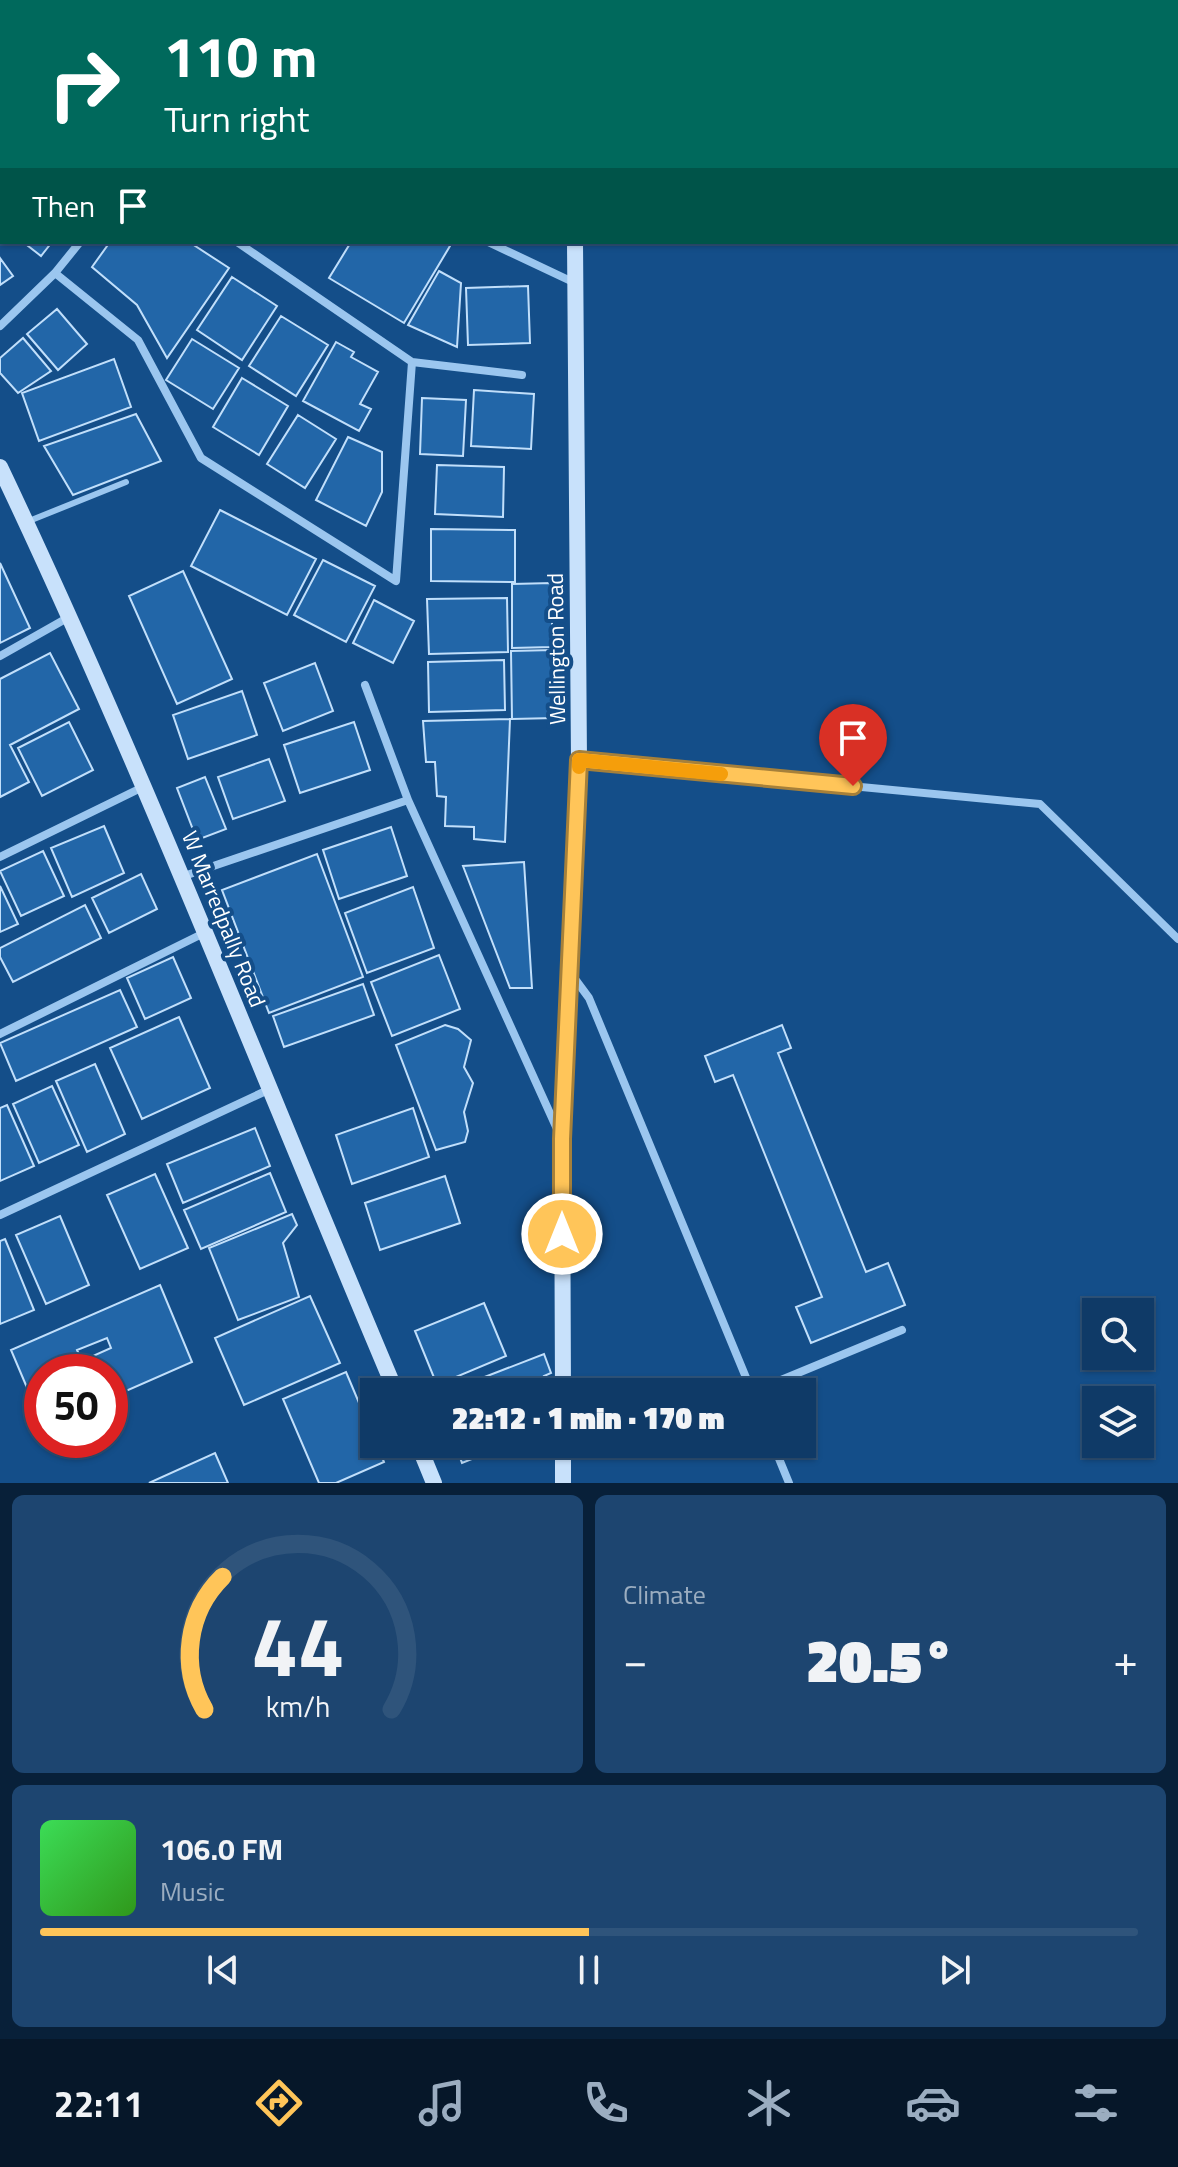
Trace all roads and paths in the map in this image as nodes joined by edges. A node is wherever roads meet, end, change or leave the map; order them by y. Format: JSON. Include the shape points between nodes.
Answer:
{"nodes":[{"id":1,"x":78,"y":244,"type":"edge"},
{"id":2,"x":240,"y":244,"type":"edge"},
{"id":3,"x":492,"y":244,"type":"edge"},
{"id":4,"x":575,"y":244,"type":"edge"},
{"id":5,"x":55,"y":273,"type":"junction"},
{"id":6,"x":576,"y":284,"type":"junction"},
{"id":7,"x":0,"y":326,"type":"edge"},
{"id":8,"x":412,"y":362,"type":"junction"},
{"id":9,"x":522,"y":375,"type":"dead end"},
{"id":10,"x":0,"y":467,"type":"edge"},
{"id":11,"x":126,"y":482,"type":"dead end"},
{"id":12,"x":26,"y":522,"type":"junction"},
{"id":13,"x":71,"y":616,"type":"junction"},
{"id":14,"x":0,"y":656,"type":"edge"},
{"id":15,"x":365,"y":685,"type":"dead end"},
{"id":16,"x":579,"y":760,"type":"junction"},
{"id":17,"x":146,"y":786,"type":"junction"},
{"id":18,"x":408,"y":800,"type":"junction"},
{"id":19,"x":0,"y":857,"type":"edge"},
{"id":20,"x":184,"y":876,"type":"junction"},
{"id":21,"x":207,"y":931,"type":"junction"},
{"id":22,"x":1178,"y":939,"type":"edge"},
{"id":23,"x":571,"y":973,"type":"junction"},
{"id":24,"x":0,"y":1034,"type":"edge"},
{"id":25,"x":268,"y":1090,"type":"junction"},
{"id":26,"x":562,"y":1139,"type":"junction"},
{"id":27,"x":0,"y":1215,"type":"edge"},
{"id":28,"x":902,"y":1330,"type":"dead end"},
{"id":29,"x":390,"y":1378,"type":"edge"},
{"id":30,"x":563,"y":1378,"type":"edge"},
{"id":31,"x":746,"y":1378,"type":"edge"},
{"id":32,"x":786,"y":1378,"type":"edge"},
{"id":33,"x":422,"y":1458,"type":"edge"},
{"id":34,"x":563,"y":1458,"type":"edge"},
{"id":35,"x":779,"y":1458,"type":"edge"},
{"id":36,"x":429,"y":1481,"type":"edge"},
{"id":37,"x":563,"y":1483,"type":"edge"},
{"id":38,"x":789,"y":1483,"type":"edge"}],
"edges":[{"from":1,"to":5,"type":"street"},
{"from":2,"to":8,"type":"street"},
{"from":3,"to":6,"type":"street"},
{"from":4,"to":6,"type":"main road","name":"Wellington Road"},
{"from":5,"to":7,"type":"street"},
{"from":5,"to":8,"type":"street","via":[[138,340],[201,458],[396,581]]},
{"from":6,"to":16,"type":"main road","name":"Wellington Road"},
{"from":8,"to":9,"type":"street"},
{"from":10,"to":12,"type":"main road","name":"W Marredpally Road"},
{"from":11,"to":12,"type":"lane"},
{"from":12,"to":13,"type":"main road","name":"W Marredpally Road"},
{"from":13,"to":14,"type":"street"},
{"from":13,"to":17,"type":"main road","name":"W Marredpally Road"},
{"from":15,"to":18,"type":"street"},
{"from":16,"to":22,"type":"street","via":[[1040,804]]},
{"from":16,"to":23,"type":"main road","name":"Wellington Road"},
{"from":17,"to":19,"type":"street"},
{"from":17,"to":20,"type":"main road","name":"W Marredpally Road"},
{"from":18,"to":20,"type":"street"},
{"from":18,"to":26,"type":"street"},
{"from":20,"to":21,"type":"main road","name":"W Marredpally Road"},
{"from":21,"to":24,"type":"street"},
{"from":21,"to":25,"type":"main road","name":"W Marredpally Road"},
{"from":23,"to":26,"type":"main road","name":"Wellington Road"},
{"from":23,"to":31,"type":"street","via":[[589,998]]},
{"from":25,"to":27,"type":"street"},
{"from":25,"to":29,"type":"main road","name":"W Marredpally Road"},
{"from":26,"to":30,"type":"main road","name":"Wellington Road"},
{"from":28,"to":32,"type":"street"},
{"from":33,"to":36,"type":"main road"},
{"from":34,"to":37,"type":"main road"},
{"from":35,"to":38,"type":"street"}]}
